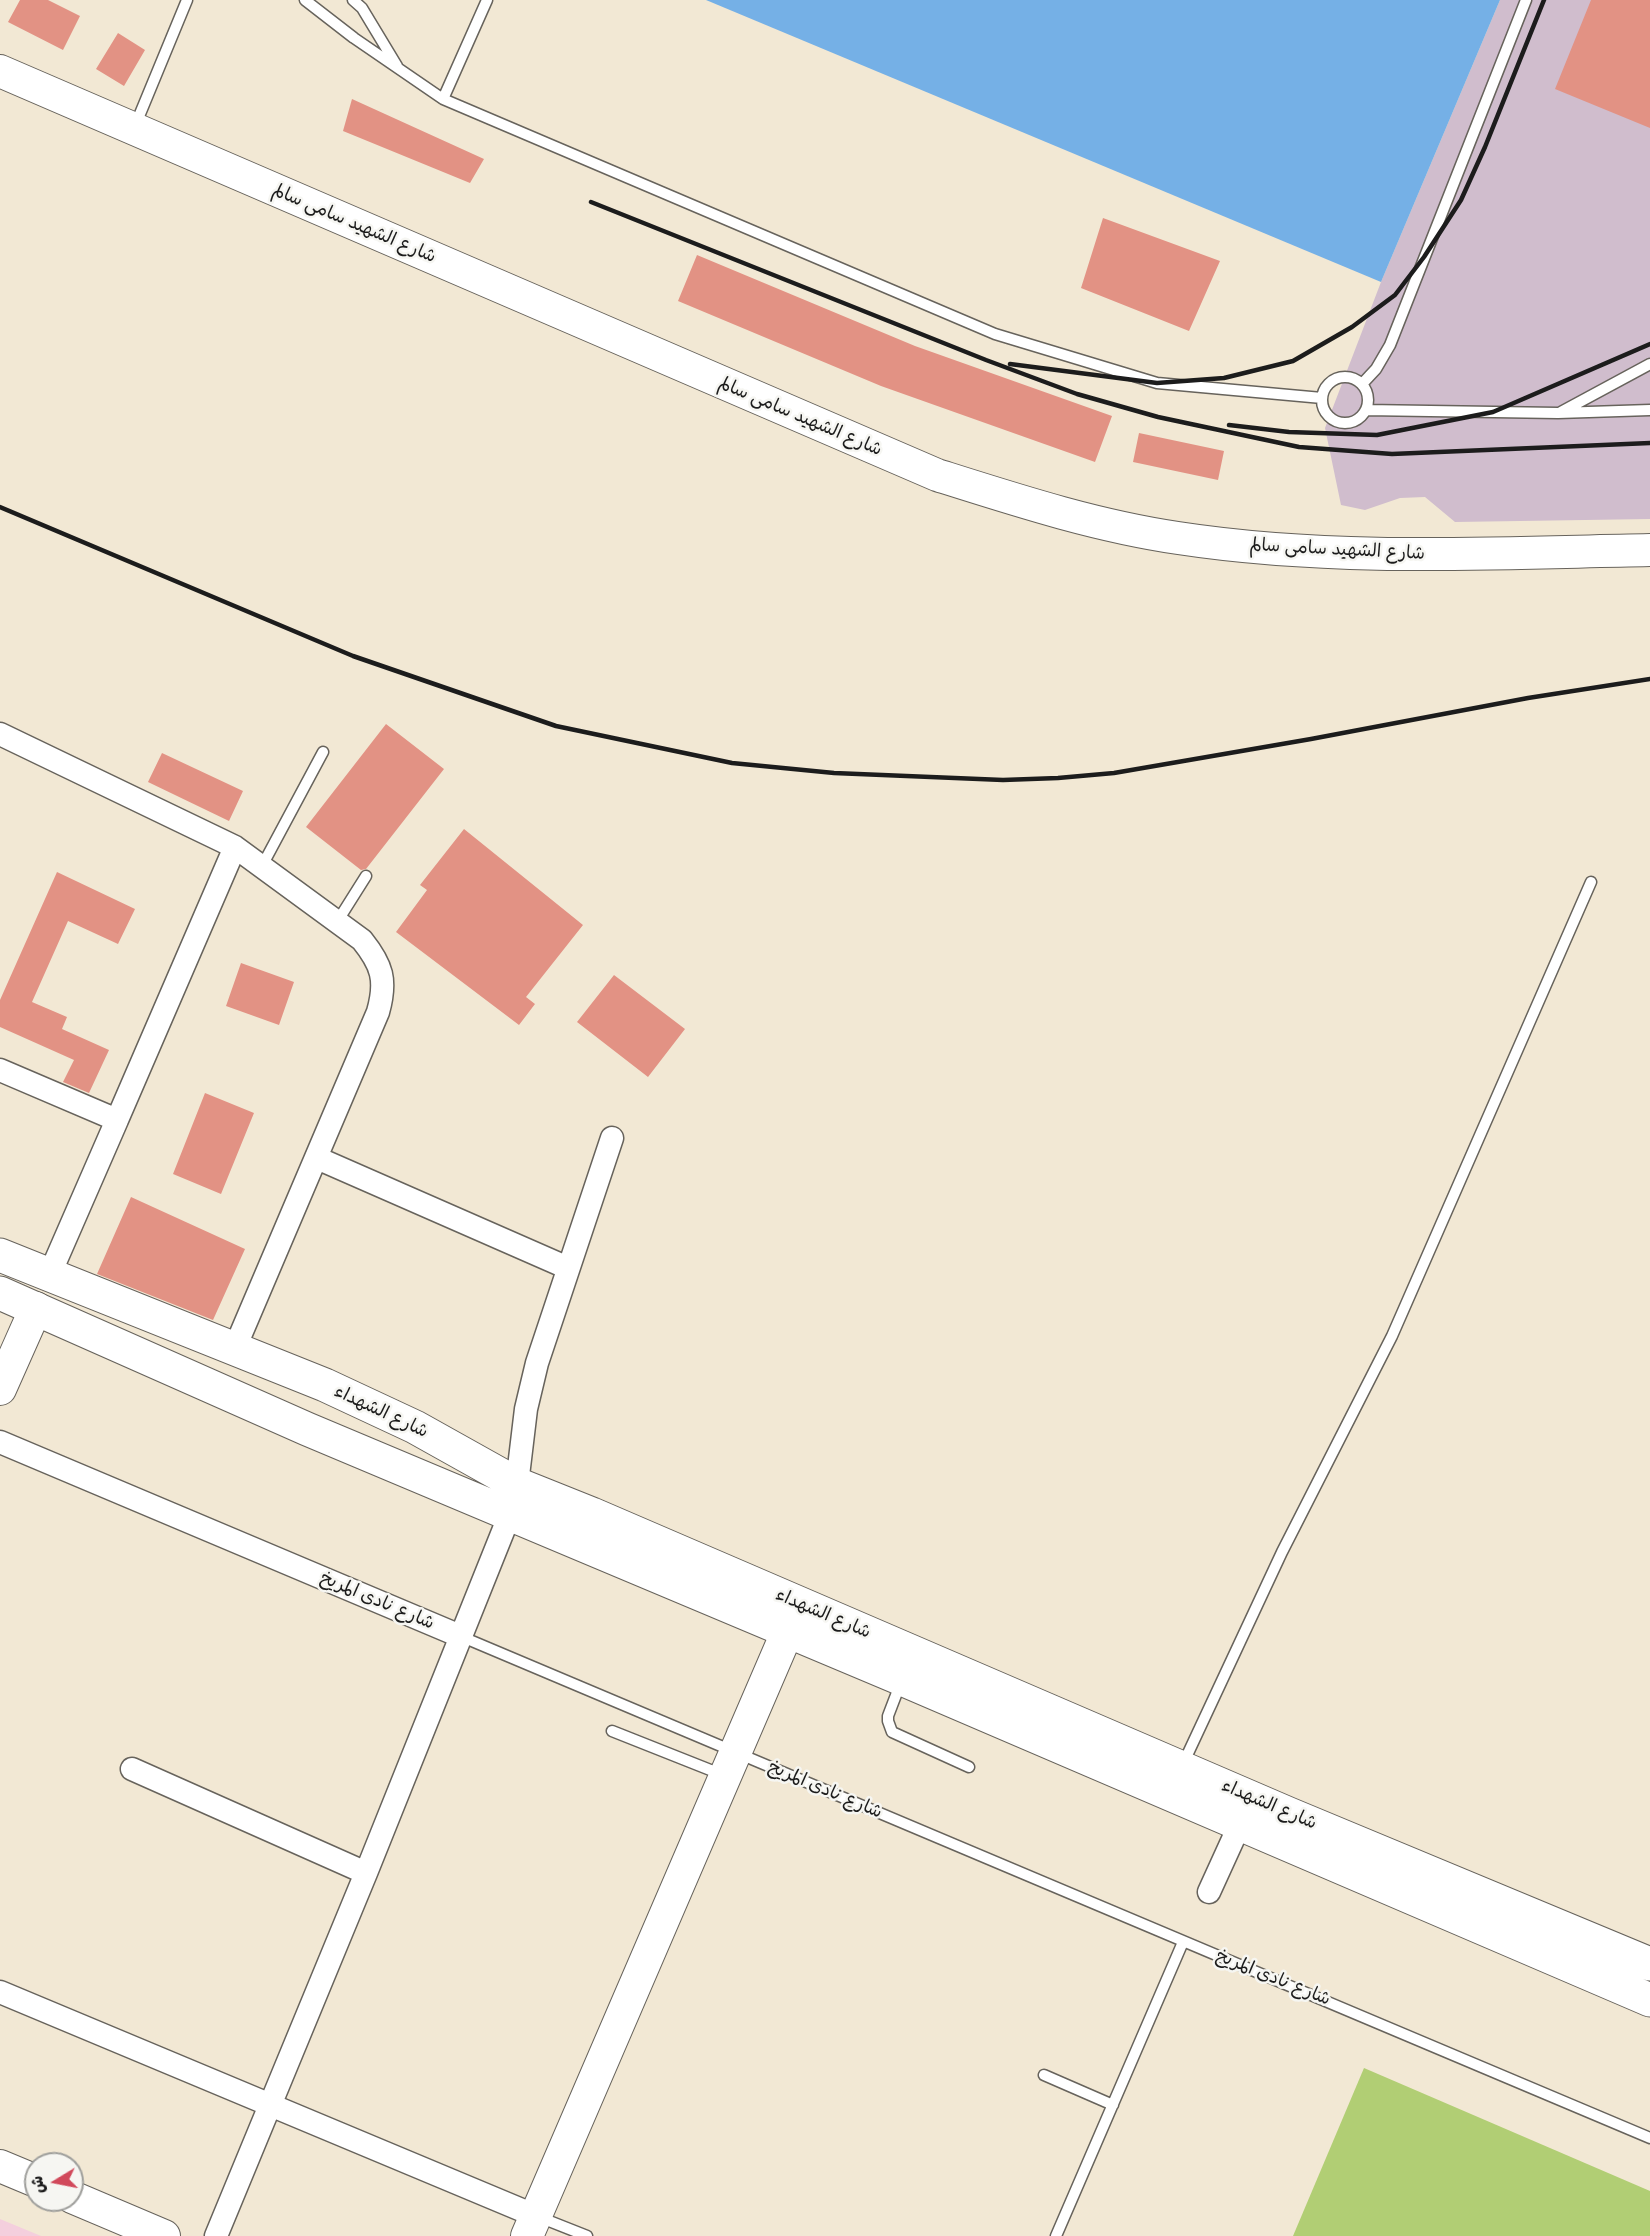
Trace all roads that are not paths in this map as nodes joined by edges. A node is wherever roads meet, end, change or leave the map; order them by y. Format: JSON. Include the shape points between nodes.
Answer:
{"nodes":[{"id":1,"x":187,"y":0,"type":"edge"},
{"id":2,"x":305,"y":0,"type":"edge"},
{"id":3,"x":353,"y":0,"type":"edge"},
{"id":4,"x":487,"y":0,"type":"edge"},
{"id":5,"x":1527,"y":0,"type":"edge"},
{"id":6,"x":0,"y":71,"type":"edge"},
{"id":7,"x":400,"y":71,"type":"junction"},
{"id":8,"x":443,"y":99,"type":"junction"},
{"id":9,"x":133,"y":129,"type":"junction"},
{"id":10,"x":1650,"y":364,"type":"edge"},
{"id":11,"x":1362,"y":384,"type":"junction"},
{"id":12,"x":1322,"y":398,"type":"junction"},
{"id":13,"x":1366,"y":410,"type":"junction"},
{"id":14,"x":1650,"y":410,"type":"edge"},
{"id":15,"x":1558,"y":413,"type":"junction"},
{"id":16,"x":1650,"y":550,"type":"edge"},
{"id":17,"x":0,"y":734,"type":"edge"},
{"id":18,"x":323,"y":752,"type":"dead end"},
{"id":19,"x":235,"y":847,"type":"junction"},
{"id":20,"x":262,"y":866,"type":"junction"},
{"id":21,"x":366,"y":876,"type":"dead end"},
{"id":22,"x":1591,"y":882,"type":"dead end"},
{"id":23,"x":337,"y":922,"type":"junction"},
{"id":24,"x":0,"y":1070,"type":"edge"},
{"id":25,"x":117,"y":1120,"type":"junction"},
{"id":26,"x":612,"y":1138,"type":"dead end"},
{"id":27,"x":317,"y":1158,"type":"junction"},
{"id":28,"x":0,"y":1255,"type":"edge"},
{"id":29,"x":568,"y":1268,"type":"junction"},
{"id":30,"x":49,"y":1276,"type":"junction"},
{"id":31,"x":0,"y":1293,"type":"edge"},
{"id":32,"x":36,"y":1308,"type":"junction"},
{"id":33,"x":234,"y":1350,"type":"junction"},
{"id":34,"x":325,"y":1386,"type":"junction"},
{"id":35,"x":0,"y":1389,"type":"edge"},
{"id":36,"x":415,"y":1427,"type":"junction"},
{"id":37,"x":307,"y":1429,"type":"junction"},
{"id":38,"x":0,"y":1442,"type":"edge"},
{"id":39,"x":394,"y":1465,"type":"junction"},
{"id":40,"x":514,"y":1499,"type":"junction"},
{"id":41,"x":794,"y":1617,"type":"junction"},
{"id":42,"x":460,"y":1636,"type":"junction"},
{"id":43,"x":902,"y":1679,"type":"junction"},
{"id":44,"x":612,"y":1731,"type":"dead end"},
{"id":45,"x":731,"y":1764,"type":"junction"},
{"id":46,"x":969,"y":1767,"type":"dead end"},
{"id":47,"x":1182,"y":1768,"type":"junction"},
{"id":48,"x":132,"y":1769,"type":"dead end"},
{"id":49,"x":1240,"y":1824,"type":"junction"},
{"id":50,"x":366,"y":1873,"type":"junction"},
{"id":51,"x":1209,"y":1892,"type":"dead end"},
{"id":52,"x":1183,"y":1942,"type":"junction"},
{"id":53,"x":1650,"y":1964,"type":"edge"},
{"id":54,"x":0,"y":1992,"type":"edge"},
{"id":55,"x":1650,"y":2000,"type":"edge"},
{"id":56,"x":1044,"y":2075,"type":"dead end"},
{"id":57,"x":270,"y":2103,"type":"junction"},
{"id":58,"x":1113,"y":2105,"type":"junction"},
{"id":59,"x":1650,"y":2138,"type":"edge"},
{"id":60,"x":0,"y":2166,"type":"edge"},
{"id":61,"x":24,"y":2176,"type":"edge"},
{"id":62,"x":84,"y":2202,"type":"edge"},
{"id":63,"x":532,"y":2226,"type":"edge"},
{"id":64,"x":164,"y":2236,"type":"edge"},
{"id":65,"x":216,"y":2236,"type":"edge"},
{"id":66,"x":587,"y":2236,"type":"edge"},
{"id":67,"x":1056,"y":2236,"type":"edge"}],
"edges":[{"from":1,"to":9,"type":"lane"},
{"from":2,"to":7,"type":"lane"},
{"from":3,"to":7,"type":"lane","via":[[362,8]]},
{"from":4,"to":8,"type":"lane"},
{"from":5,"to":11,"type":"lane","via":[[1390,345]]},
{"from":6,"to":9,"type":"main road","name":"شارع الشهيد سامى سالم"},
{"from":7,"to":8,"type":"lane"},
{"from":8,"to":12,"type":"lane","via":[[995,334],[1157,383]]},
{"from":9,"to":16,"type":"main road","name":"شارع الشهيد سامى سالم","via":[[937,476],[1056,513],[1178,538],[1302,552]]},
{"from":10,"to":15,"type":"lane"},
{"from":11,"to":12,"type":"lane","via":[[1346,376],[1337,377],[1324,389]]},
{"from":11,"to":13,"type":"lane","via":[[1367,393]]},
{"from":12,"to":13,"type":"lane","via":[[1327,415],[1343,423],[1352,422]]},
{"from":13,"to":15,"type":"lane"},
{"from":14,"to":15,"type":"lane"},
{"from":17,"to":19,"type":"street"},
{"from":18,"to":20,"type":"lane"},
{"from":19,"to":20,"type":"street"},
{"from":19,"to":25,"type":"street"},
{"from":20,"to":23,"type":"street"},
{"from":21,"to":23,"type":"lane"},
{"from":22,"to":47,"type":"lane","via":[[1392,1336],[1282,1552]]},
{"from":23,"to":27,"type":"street","via":[[362,940],[374,955],[384,993]]},
{"from":24,"to":25,"type":"street"},
{"from":25,"to":30,"type":"street"},
{"from":26,"to":29,"type":"street"},
{"from":27,"to":29,"type":"street"},
{"from":27,"to":33,"type":"street"},
{"from":28,"to":30,"type":"highway","name":"شارع الشهداء"},
{"from":29,"to":40,"type":"street","via":[[530,1390]]},
{"from":30,"to":33,"type":"highway","name":"شارع الشهداء"},
{"from":31,"to":32,"type":"highway","name":"شارع الشهداء"},
{"from":32,"to":35,"type":"main road"},
{"from":32,"to":37,"type":"highway","name":"شارع الشهداء"},
{"from":33,"to":34,"type":"highway","name":"شارع الشهداء"},
{"from":34,"to":36,"type":"highway","name":"شارع الشهداء"},
{"from":34,"to":37,"type":"highway","via":[[323,1410]]},
{"from":36,"to":39,"type":"highway","via":[[399,1443]]},
{"from":36,"to":40,"type":"highway","name":"شارع الشهداء"},
{"from":37,"to":39,"type":"highway","name":"شارع الشهداء"},
{"from":38,"to":42,"type":"street","name":"شارع نادى المريخ"},
{"from":39,"to":40,"type":"highway","name":"شارع الشهداء"},
{"from":40,"to":41,"type":"highway","name":"شارع الشهداء"},
{"from":40,"to":42,"type":"street"},
{"from":41,"to":43,"type":"highway","name":"شارع الشهداء"},
{"from":41,"to":45,"type":"main road"},
{"from":41,"to":47,"type":"highway","name":"شارع الشهداء"},
{"from":42,"to":45,"type":"lane","name":"شارع نادى المريخ"},
{"from":42,"to":50,"type":"street"},
{"from":43,"to":46,"type":"lane","via":[[888,1716],[892,1732]]},
{"from":43,"to":49,"type":"highway","name":"شارع الشهداء"},
{"from":44,"to":45,"type":"lane"},
{"from":45,"to":52,"type":"lane","name":"شارع نادى المريخ"},
{"from":45,"to":63,"type":"main road"},
{"from":47,"to":53,"type":"highway","name":"شارع الشهداء"},
{"from":48,"to":50,"type":"street"},
{"from":49,"to":51,"type":"street"},
{"from":49,"to":55,"type":"highway","name":"شارع الشهداء"},
{"from":50,"to":57,"type":"street"},
{"from":52,"to":58,"type":"lane"},
{"from":52,"to":59,"type":"lane","name":"شارع نادى المريخ"},
{"from":54,"to":57,"type":"street"},
{"from":56,"to":58,"type":"lane"},
{"from":57,"to":63,"type":"street"},
{"from":57,"to":65,"type":"street"},
{"from":58,"to":67,"type":"lane"},
{"from":60,"to":61,"type":"main road"},
{"from":62,"to":64,"type":"main road"},
{"from":63,"to":66,"type":"lane"}]}
